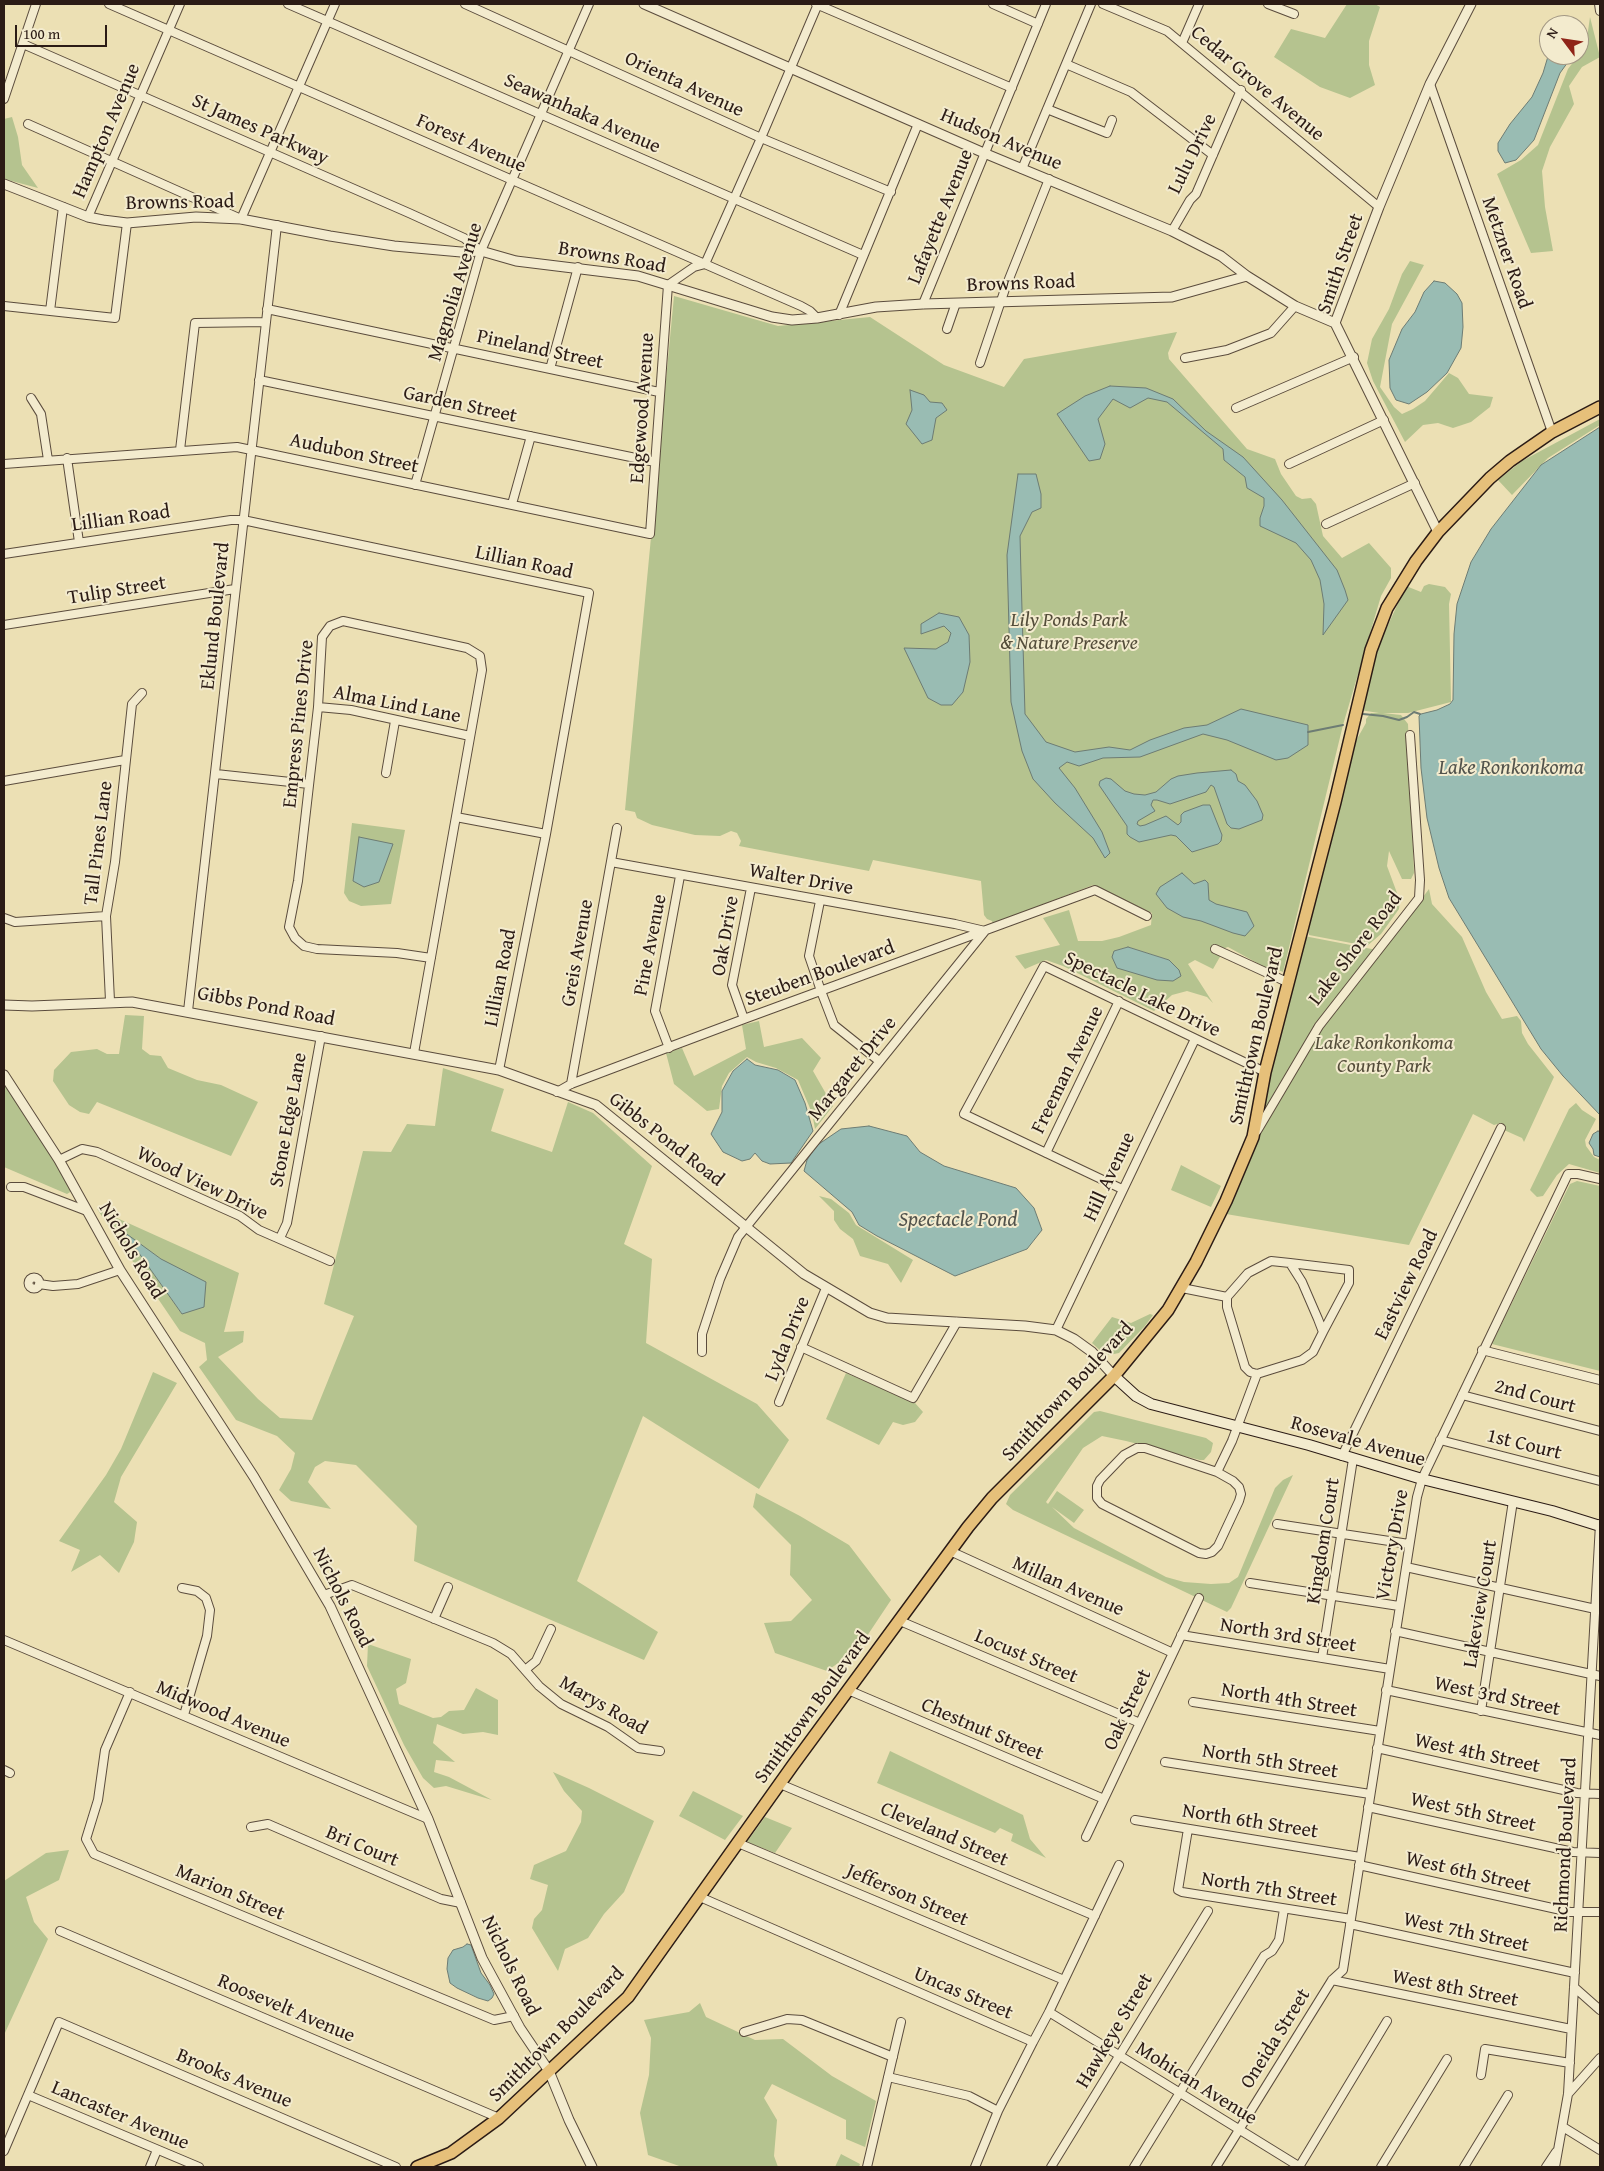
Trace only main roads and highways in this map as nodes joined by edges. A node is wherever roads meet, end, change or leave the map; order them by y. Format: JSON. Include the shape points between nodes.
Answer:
{"nodes":[{"id":1,"x":1600,"y":407,"type":"edge"},
{"id":2,"x":1114,"y":1376,"type":"junction"},
{"id":3,"x":1600,"y":1525,"type":"edge"},
{"id":4,"x":417,"y":2167,"type":"edge"}],
"edges":[{"from":1,"to":2,"type":"main road","name":"Smithtown Boulevard","via":[[1552,432],[1490,478],[1438,532],[1387,608],[1371,650],[1265,1072],[1253,1137],[1226,1201],[1182,1288]]},
{"from":2,"to":3,"type":"main road","name":"Rosevale Avenue","via":[[1136,1396],[1151,1404]]},
{"from":2,"to":4,"type":"main road","name":"Smithtown Boulevard","via":[[992,1498],[950,1551],[628,1997],[500,2118],[451,2153]]}]}
